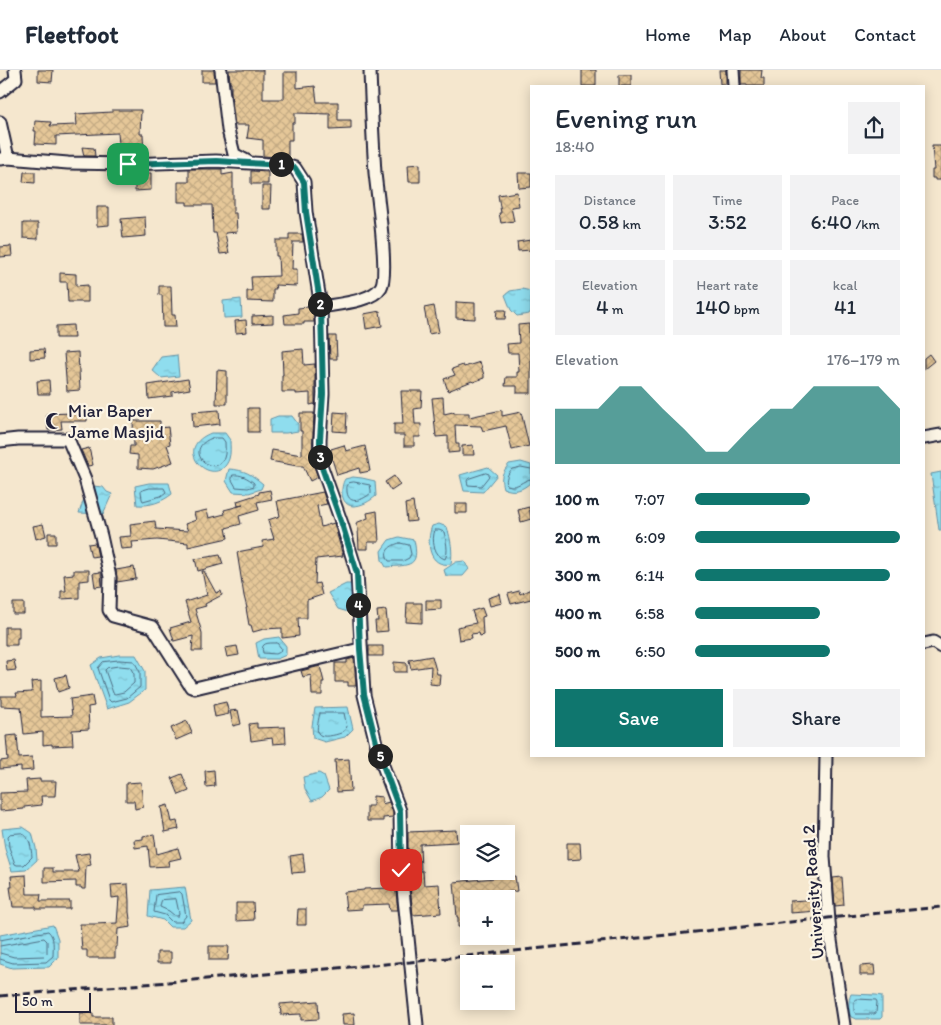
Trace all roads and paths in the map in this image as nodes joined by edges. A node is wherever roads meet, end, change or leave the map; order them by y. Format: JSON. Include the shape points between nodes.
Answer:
{"nodes":[{"id":1,"x":15,"y":70,"type":"edge"},
{"id":2,"x":220,"y":70,"type":"edge"},
{"id":3,"x":370,"y":70,"type":"edge"},
{"id":4,"x":733,"y":70,"type":"edge"},
{"id":5,"x":734,"y":85,"type":"edge"},
{"id":6,"x":0,"y":92,"type":"edge"},
{"id":7,"x":0,"y":122,"type":"edge"},
{"id":8,"x":4,"y":159,"type":"edge"},
{"id":9,"x":250,"y":163,"type":"junction"},
{"id":10,"x":321,"y":308,"type":"junction"},
{"id":11,"x":941,"y":435,"type":"edge"},
{"id":12,"x":925,"y":438,"type":"edge"},
{"id":13,"x":0,"y":441,"type":"edge"},
{"id":14,"x":925,"y":644,"type":"edge"},
{"id":15,"x":941,"y":647,"type":"edge"},
{"id":16,"x":360,"y":649,"type":"junction"},
{"id":17,"x":826,"y":757,"type":"edge"},
{"id":18,"x":417,"y":1025,"type":"edge"},
{"id":19,"x":844,"y":1025,"type":"edge"}],
"edges":[{"from":1,"to":6,"type":"street","via":[[16,78]]},
{"from":2,"to":9,"type":"street","via":[[234,154]]},
{"from":3,"to":10,"type":"street","via":[[383,280],[372,297]]},
{"from":4,"to":5,"type":"street"},
{"from":7,"to":8,"type":"street"},
{"from":8,"to":9,"type":"street","via":[[128,164]]},
{"from":9,"to":10,"type":"street","via":[[295,168],[304,182]]},
{"from":10,"to":16,"type":"street","via":[[323,394],[320,462],[357,573]]},
{"from":11,"to":12,"type":"street"},
{"from":13,"to":16,"type":"street","via":[[68,439],[101,536],[110,577],[111,614],[153,627],[191,687]]},
{"from":14,"to":15,"type":"street","via":[[933,642]]},
{"from":16,"to":18,"type":"street","via":[[364,694],[379,754],[400,811],[401,870]]},
{"from":17,"to":19,"type":"street","name":"University Road 2","via":[[824,857],[828,918]]}]}
